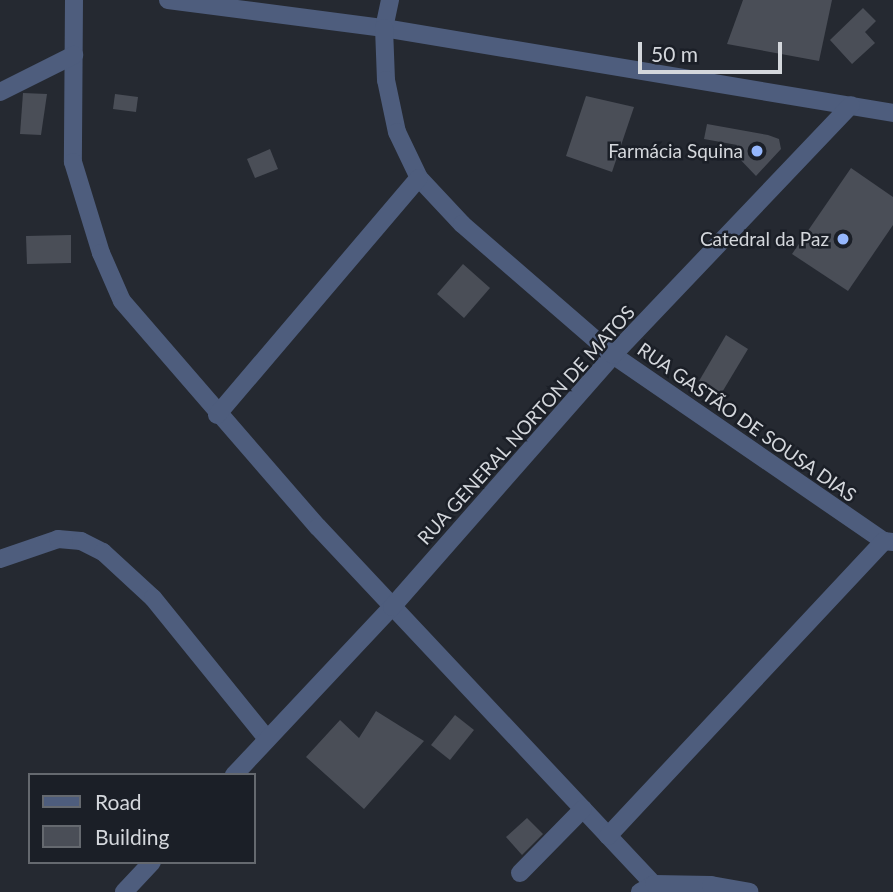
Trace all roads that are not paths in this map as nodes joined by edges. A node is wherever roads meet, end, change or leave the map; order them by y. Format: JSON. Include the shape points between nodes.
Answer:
{"nodes":[{"id":1,"x":74,"y":0,"type":"edge"},
{"id":2,"x":169,"y":0,"type":"edge"},
{"id":3,"x":390,"y":0,"type":"edge"},
{"id":4,"x":384,"y":28,"type":"junction"},
{"id":5,"x":74,"y":55,"type":"junction"},
{"id":6,"x":0,"y":92,"type":"edge"},
{"id":7,"x":851,"y":105,"type":"junction"},
{"id":8,"x":893,"y":113,"type":"edge"},
{"id":9,"x":419,"y":178,"type":"junction"},
{"id":10,"x":613,"y":355,"type":"junction"},
{"id":11,"x":217,"y":415,"type":"junction"},
{"id":12,"x":888,"y":542,"type":"edge"},
{"id":13,"x":0,"y":559,"type":"edge"},
{"id":14,"x":392,"y":607,"type":"junction"},
{"id":15,"x":267,"y":739,"type":"junction"},
{"id":16,"x":236,"y":773,"type":"edge"},
{"id":17,"x":583,"y":809,"type":"junction"},
{"id":18,"x":608,"y":835,"type":"junction"},
{"id":19,"x":150,"y":864,"type":"edge"},
{"id":20,"x":520,"y":873,"type":"dead end"},
{"id":21,"x":652,"y":889,"type":"edge"},
{"id":22,"x":124,"y":892,"type":"edge"},
{"id":23,"x":749,"y":892,"type":"edge"}],
"edges":[{"from":1,"to":5,"type":"street"},
{"from":2,"to":4,"type":"street"},
{"from":3,"to":4,"type":"street","name":"RUA GASTÃO DE SOUSA DIAS"},
{"from":4,"to":7,"type":"street"},
{"from":4,"to":9,"type":"street","name":"RUA GASTÃO DE SOUSA DIAS","via":[[386,80],[397,132]]},
{"from":5,"to":6,"type":"street"},
{"from":5,"to":11,"type":"street","via":[[73,162],[101,253],[122,301]]},
{"from":7,"to":8,"type":"street"},
{"from":7,"to":10,"type":"street","name":"RUA GENERAL NORTON DE MATOS"},
{"from":9,"to":10,"type":"street","name":"RUA GASTÃO DE SOUSA DIAS","via":[[462,224]]},
{"from":9,"to":11,"type":"street"},
{"from":10,"to":12,"type":"street","name":"RUA GASTÃO DE SOUSA DIAS"},
{"from":10,"to":14,"type":"street","name":"RUA GENERAL NORTON DE MATOS"},
{"from":11,"to":14,"type":"street"},
{"from":12,"to":18,"type":"street"},
{"from":13,"to":15,"type":"street","via":[[58,539],[81,541],[103,552],[153,598]]},
{"from":14,"to":15,"type":"street","name":"RUA GENERAL NORTON DE MATOS"},
{"from":14,"to":17,"type":"street"},
{"from":15,"to":16,"type":"street","name":"RUA GENERAL NORTON DE MATOS"},
{"from":17,"to":18,"type":"street"},
{"from":17,"to":20,"type":"street"},
{"from":18,"to":21,"type":"street"},
{"from":19,"to":22,"type":"street"},
{"from":21,"to":23,"type":"street","via":[[711,885]]}]}
